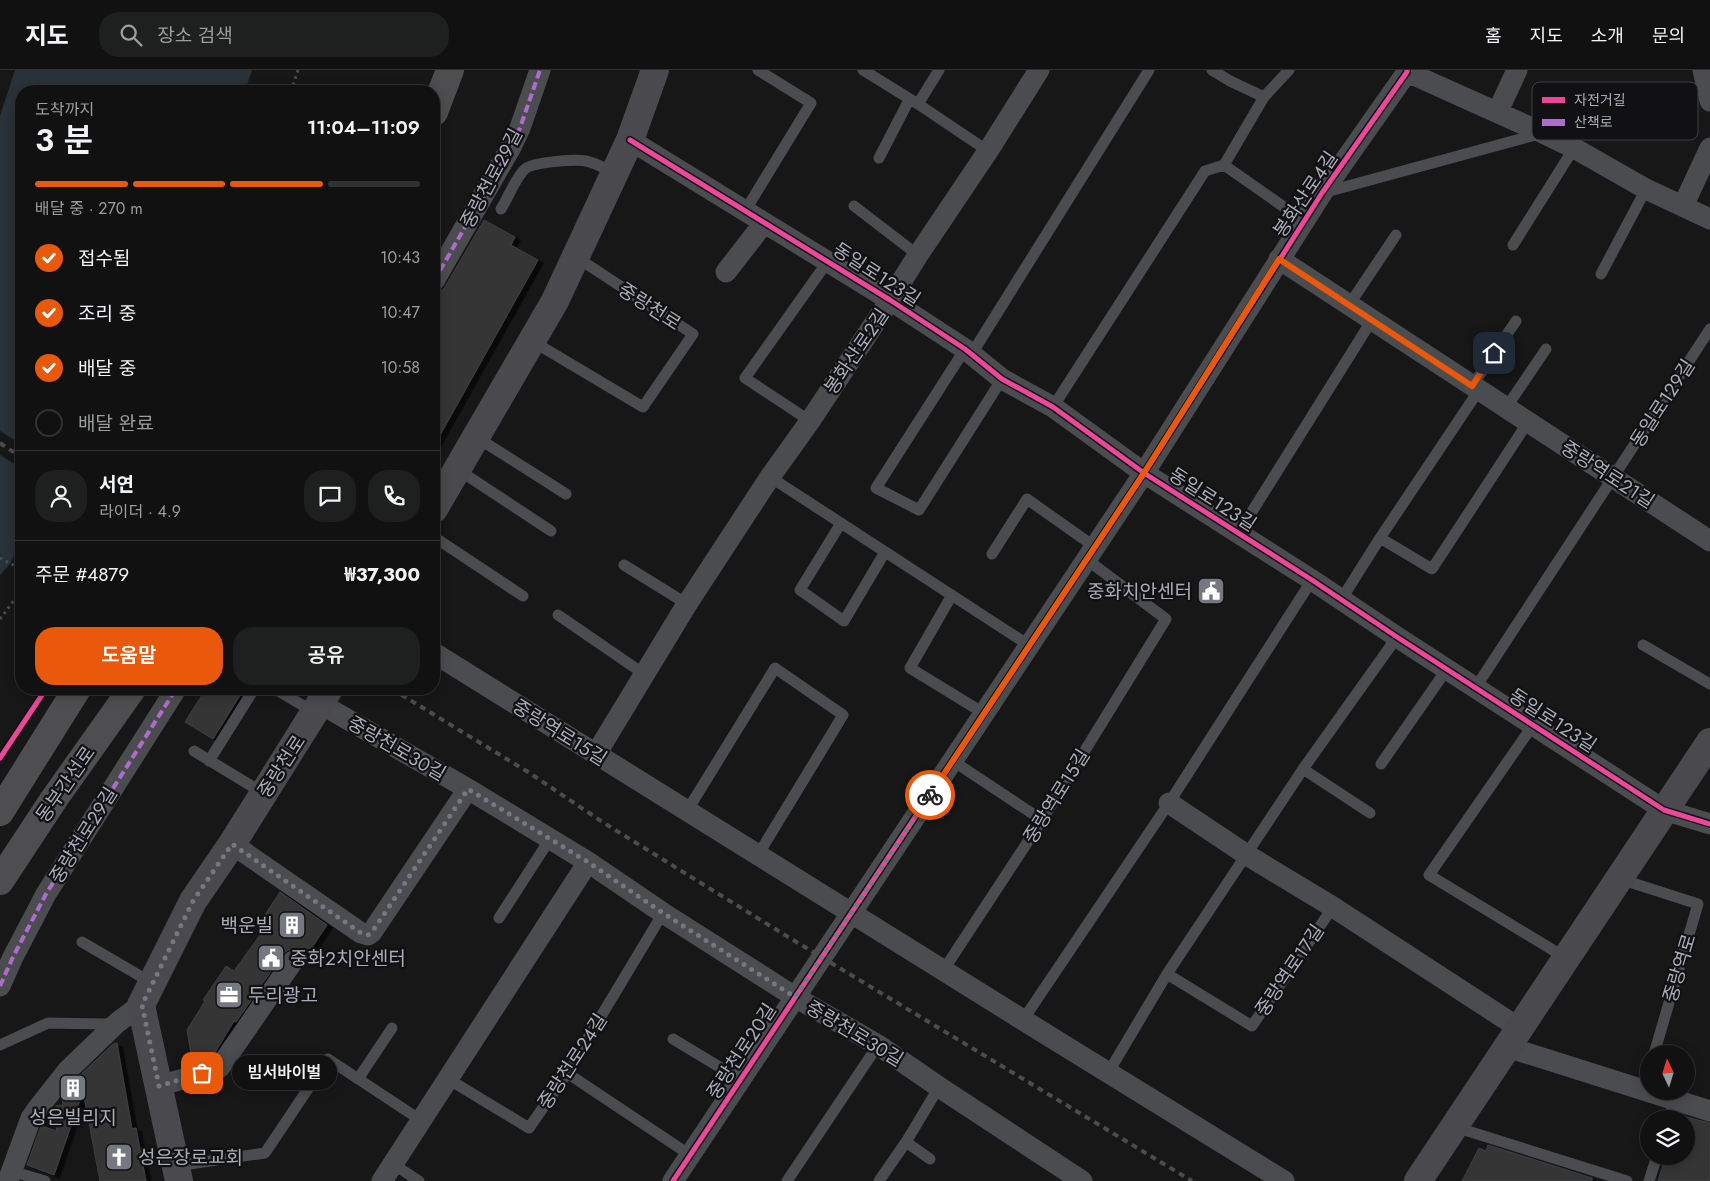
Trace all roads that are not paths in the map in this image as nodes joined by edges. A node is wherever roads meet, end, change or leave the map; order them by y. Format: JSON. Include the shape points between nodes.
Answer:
{"nodes":[{"id":1,"x":450,"y":70,"type":"edge"},
{"id":2,"x":540,"y":70,"type":"edge"},
{"id":3,"x":655,"y":70,"type":"edge"},
{"id":4,"x":758,"y":70,"type":"edge"},
{"id":5,"x":863,"y":70,"type":"edge"},
{"id":6,"x":939,"y":70,"type":"edge"},
{"id":7,"x":1039,"y":70,"type":"edge"},
{"id":8,"x":1150,"y":70,"type":"edge"},
{"id":9,"x":1212,"y":70,"type":"edge"},
{"id":10,"x":1289,"y":70,"type":"edge"},
{"id":11,"x":1517,"y":70,"type":"edge"},
{"id":12,"x":1703,"y":70,"type":"edge"},
{"id":13,"x":1407,"y":71,"type":"edge"},
{"id":14,"x":1231,"y":75,"type":"edge"},
{"id":15,"x":440,"y":96,"type":"edge"},
{"id":16,"x":1264,"y":97,"type":"junction"},
{"id":17,"x":1710,"y":101,"type":"edge"},
{"id":18,"x":914,"y":102,"type":"junction"},
{"id":19,"x":1498,"y":111,"type":"junction"},
{"id":20,"x":1532,"y":128,"type":"edge"},
{"id":21,"x":1532,"y":136,"type":"edge"},
{"id":22,"x":630,"y":140,"type":"junction"},
{"id":23,"x":1557,"y":140,"type":"edge"},
{"id":24,"x":1574,"y":148,"type":"junction"},
{"id":25,"x":1710,"y":148,"type":"edge"},
{"id":26,"x":988,"y":151,"type":"junction"},
{"id":27,"x":879,"y":158,"type":"dead end"},
{"id":28,"x":1224,"y":165,"type":"junction"},
{"id":29,"x":615,"y":173,"type":"junction"},
{"id":30,"x":1646,"y":188,"type":"junction"},
{"id":31,"x":1322,"y":193,"type":"junction"},
{"id":32,"x":854,"y":206,"type":"dead end"},
{"id":33,"x":1683,"y":206,"type":"junction"},
{"id":34,"x":501,"y":209,"type":"dead end"},
{"id":35,"x":745,"y":211,"type":"junction"},
{"id":36,"x":1710,"y":219,"type":"edge"},
{"id":37,"x":1304,"y":221,"type":"junction"},
{"id":38,"x":764,"y":223,"type":"junction"},
{"id":39,"x":1396,"y":235,"type":"dead end"},
{"id":40,"x":1513,"y":245,"type":"dead end"},
{"id":41,"x":918,"y":255,"type":"junction"},
{"id":42,"x":576,"y":257,"type":"junction"},
{"id":43,"x":1279,"y":259,"type":"junction"},
{"id":44,"x":828,"y":260,"type":"junction"},
{"id":45,"x":440,"y":270,"type":"edge"},
{"id":46,"x":726,"y":272,"type":"dead end"},
{"id":47,"x":1601,"y":274,"type":"dead end"},
{"id":48,"x":890,"y":300,"type":"junction"},
{"id":49,"x":1349,"y":305,"type":"junction"},
{"id":50,"x":1372,"y":320,"type":"junction"},
{"id":51,"x":1516,"y":321,"type":"dead end"},
{"id":52,"x":1710,"y":329,"type":"edge"},
{"id":53,"x":532,"y":341,"type":"junction"},
{"id":54,"x":1546,"y":349,"type":"dead end"},
{"id":55,"x":968,"y":352,"type":"junction"},
{"id":56,"x":1002,"y":379,"type":"junction"},
{"id":57,"x":1476,"y":388,"type":"junction"},
{"id":58,"x":1053,"y":407,"type":"junction"},
{"id":59,"x":1506,"y":408,"type":"junction"},
{"id":60,"x":810,"y":421,"type":"junction"},
{"id":61,"x":1528,"y":422,"type":"junction"},
{"id":62,"x":476,"y":437,"type":"junction"},
{"id":63,"x":457,"y":469,"type":"junction"},
{"id":64,"x":1144,"y":473,"type":"junction"},
{"id":65,"x":770,"y":477,"type":"junction"},
{"id":66,"x":1613,"y":477,"type":"junction"},
{"id":67,"x":566,"y":494,"type":"dead end"},
{"id":68,"x":440,"y":499,"type":"edge"},
{"id":69,"x":841,"y":523,"type":"junction"},
{"id":70,"x":551,"y":531,"type":"dead end"},
{"id":71,"x":1238,"y":534,"type":"junction"},
{"id":72,"x":1380,"y":538,"type":"junction"},
{"id":73,"x":1710,"y":541,"type":"edge"},
{"id":74,"x":440,"y":542,"type":"edge"},
{"id":75,"x":885,"y":552,"type":"junction"},
{"id":76,"x":1090,"y":553,"type":"junction"},
{"id":77,"x":992,"y":554,"type":"dead end"},
{"id":78,"x":624,"y":565,"type":"dead end"},
{"id":79,"x":1312,"y":580,"type":"junction"},
{"id":80,"x":952,"y":595,"type":"junction"},
{"id":81,"x":523,"y":596,"type":"dead end"},
{"id":82,"x":1341,"y":600,"type":"junction"},
{"id":83,"x":687,"y":604,"type":"junction"},
{"id":84,"x":558,"y":615,"type":"dead end"},
{"id":85,"x":1397,"y":637,"type":"junction"},
{"id":86,"x":1643,"y":645,"type":"dead end"},
{"id":87,"x":1030,"y":646,"type":"junction"},
{"id":88,"x":440,"y":657,"type":"edge"},
{"id":89,"x":1447,"y":669,"type":"junction"},
{"id":90,"x":644,"y":674,"type":"junction"},
{"id":91,"x":1710,"y":684,"type":"edge"},
{"id":92,"x":1476,"y":688,"type":"junction"},
{"id":93,"x":73,"y":695,"type":"edge"},
{"id":94,"x":128,"y":695,"type":"edge"},
{"id":95,"x":172,"y":695,"type":"edge"},
{"id":96,"x":250,"y":695,"type":"edge"},
{"id":97,"x":297,"y":695,"type":"edge"},
{"id":98,"x":322,"y":702,"type":"edge"},
{"id":99,"x":985,"y":714,"type":"junction"},
{"id":100,"x":1533,"y":725,"type":"junction"},
{"id":101,"x":1710,"y":742,"type":"edge"},
{"id":102,"x":194,"y":752,"type":"dead end"},
{"id":103,"x":596,"y":754,"type":"junction"},
{"id":104,"x":209,"y":761,"type":"junction"},
{"id":105,"x":953,"y":761,"type":"junction"},
{"id":106,"x":1381,"y":764,"type":"dead end"},
{"id":107,"x":1304,"y":769,"type":"junction"},
{"id":108,"x":468,"y":789,"type":"junction"},
{"id":109,"x":263,"y":793,"type":"junction"},
{"id":110,"x":1169,"y":803,"type":"junction"},
{"id":111,"x":1664,"y":810,"type":"junction"},
{"id":112,"x":687,"y":811,"type":"junction"},
{"id":113,"x":0,"y":812,"type":"edge"},
{"id":114,"x":1370,"y":813,"type":"dead end"},
{"id":115,"x":1042,"y":820,"type":"junction"},
{"id":116,"x":1710,"y":824,"type":"edge"},
{"id":117,"x":550,"y":839,"type":"junction"},
{"id":118,"x":232,"y":844,"type":"junction"},
{"id":119,"x":758,"y":855,"type":"junction"},
{"id":120,"x":1247,"y":855,"type":"junction"},
{"id":121,"x":588,"y":862,"type":"junction"},
{"id":122,"x":1619,"y":878,"type":"junction"},
{"id":123,"x":0,"y":881,"type":"edge"},
{"id":124,"x":1332,"y":906,"type":"junction"},
{"id":125,"x":663,"y":913,"type":"junction"},
{"id":126,"x":852,"y":914,"type":"junction"},
{"id":127,"x":499,"y":918,"type":"dead end"},
{"id":128,"x":82,"y":942,"type":"dead end"},
{"id":129,"x":1566,"y":958,"type":"junction"},
{"id":130,"x":293,"y":961,"type":"dead end"},
{"id":131,"x":943,"y":971,"type":"junction"},
{"id":132,"x":1167,"y":974,"type":"junction"},
{"id":133,"x":0,"y":986,"type":"edge"},
{"id":134,"x":147,"y":994,"type":"junction"},
{"id":135,"x":795,"y":997,"type":"junction"},
{"id":136,"x":1023,"y":1020,"type":"junction"},
{"id":137,"x":118,"y":1022,"type":"junction"},
{"id":138,"x":392,"y":1028,"type":"dead end"},
{"id":139,"x":1513,"y":1038,"type":"junction"},
{"id":140,"x":673,"y":1039,"type":"dead end"},
{"id":141,"x":0,"y":1045,"type":"edge"},
{"id":142,"x":878,"y":1045,"type":"junction"},
{"id":143,"x":1657,"y":1045,"type":"edge"},
{"id":144,"x":1108,"y":1073,"type":"junction"},
{"id":145,"x":567,"y":1074,"type":"junction"},
{"id":146,"x":358,"y":1079,"type":"junction"},
{"id":147,"x":448,"y":1079,"type":"junction"},
{"id":148,"x":741,"y":1080,"type":"junction"},
{"id":149,"x":159,"y":1086,"type":"junction"},
{"id":150,"x":939,"y":1088,"type":"junction"},
{"id":151,"x":1640,"y":1089,"type":"edge"},
{"id":152,"x":1658,"y":1100,"type":"edge"},
{"id":153,"x":1672,"y":1109,"type":"edge"},
{"id":154,"x":1710,"y":1111,"type":"edge"},
{"id":155,"x":422,"y":1121,"type":"junction"},
{"id":156,"x":1455,"y":1127,"type":"junction"},
{"id":157,"x":906,"y":1142,"type":"junction"},
{"id":158,"x":690,"y":1155,"type":"junction"},
{"id":159,"x":930,"y":1159,"type":"dead end"},
{"id":160,"x":1654,"y":1165,"type":"edge"},
{"id":161,"x":178,"y":1173,"type":"edge"},
{"id":162,"x":388,"y":1173,"type":"edge"},
{"id":163,"x":9,"y":1176,"type":"edge"},
{"id":164,"x":45,"y":1181,"type":"edge"},
{"id":165,"x":420,"y":1181,"type":"edge"},
{"id":166,"x":673,"y":1181,"type":"edge"},
{"id":167,"x":787,"y":1181,"type":"edge"},
{"id":168,"x":879,"y":1181,"type":"edge"},
{"id":169,"x":1082,"y":1181,"type":"edge"},
{"id":170,"x":1284,"y":1181,"type":"edge"},
{"id":171,"x":1418,"y":1181,"type":"edge"},
{"id":172,"x":1627,"y":1181,"type":"edge"},
{"id":173,"x":1649,"y":1181,"type":"edge"}],
"edges":[{"from":1,"to":15,"type":"highway"},
{"from":2,"to":45,"type":"street","name":"중랑천로29길","via":[[515,138]]},
{"from":3,"to":22,"type":"main road"},
{"from":4,"to":35,"type":"lane","via":[[811,103]]},
{"from":5,"to":18,"type":"lane"},
{"from":6,"to":18,"type":"lane"},
{"from":7,"to":26,"type":"street","name":"봉화산로2길"},
{"from":8,"to":55,"type":"lane"},
{"from":9,"to":14,"type":"lane"},
{"from":10,"to":16,"type":"lane"},
{"from":11,"to":19,"type":"street"},
{"from":12,"to":17,"type":"street"},
{"from":13,"to":19,"type":"street"},
{"from":13,"to":31,"type":"street","name":"봉화산로4길"},
{"from":14,"to":16,"type":"lane"},
{"from":16,"to":28,"type":"lane"},
{"from":18,"to":26,"type":"lane"},
{"from":18,"to":27,"type":"lane"},
{"from":19,"to":20,"type":"street"},
{"from":21,"to":31,"type":"lane","name":"봉화산로4길"},
{"from":22,"to":29,"type":"main road"},
{"from":22,"to":35,"type":"street","name":"동일로123길"},
{"from":23,"to":24,"type":"street"},
{"from":24,"to":30,"type":"street"},
{"from":24,"to":40,"type":"lane"},
{"from":25,"to":33,"type":"street"},
{"from":26,"to":41,"type":"street","name":"봉화산로2길"},
{"from":28,"to":37,"type":"lane","name":"봉화산로4길"},
{"from":28,"to":58,"type":"lane","via":[[1205,171]]},
{"from":29,"to":34,"type":"lane","via":[[584,160],[536,163],[522,172]]},
{"from":29,"to":42,"type":"main road"},
{"from":30,"to":33,"type":"street"},
{"from":30,"to":47,"type":"lane"},
{"from":31,"to":37,"type":"street","name":"봉화산로4길"},
{"from":32,"to":41,"type":"lane"},
{"from":33,"to":36,"type":"street"},
{"from":35,"to":38,"type":"street","name":"동일로123길"},
{"from":37,"to":43,"type":"street","name":"봉화산로4길"},
{"from":38,"to":44,"type":"street","name":"동일로123길"},
{"from":38,"to":46,"type":"street"},
{"from":39,"to":49,"type":"lane"},
{"from":41,"to":48,"type":"street","name":"봉화산로2길"},
{"from":42,"to":53,"type":"main road"},
{"from":42,"to":53,"type":"lane","name":"중랑천로","via":[[693,334],[643,406]]},
{"from":43,"to":49,"type":"street","name":"중랑역로21길"},
{"from":43,"to":64,"type":"street","name":"봉화산로4길"},
{"from":44,"to":48,"type":"street","name":"동일로123길"},
{"from":44,"to":60,"type":"lane","name":"동일로123길","via":[[745,378]]},
{"from":48,"to":55,"type":"street","name":"동일로123길"},
{"from":48,"to":60,"type":"street","name":"봉화산로2길"},
{"from":49,"to":50,"type":"street","name":"중랑역로21길"},
{"from":50,"to":57,"type":"street","name":"중랑역로21길"},
{"from":50,"to":71,"type":"lane","name":"동일로123길"},
{"from":51,"to":57,"type":"lane"},
{"from":52,"to":66,"type":"lane","name":"동일로129길"},
{"from":53,"to":62,"type":"main road"},
{"from":54,"to":59,"type":"lane"},
{"from":55,"to":56,"type":"street","name":"동일로123길"},
{"from":55,"to":56,"type":"lane","via":[[876,488],[919,510]]},
{"from":56,"to":58,"type":"street","name":"동일로123길"},
{"from":57,"to":59,"type":"street","name":"중랑역로21길"},
{"from":57,"to":72,"type":"lane"},
{"from":58,"to":64,"type":"street","name":"동일로123길"},
{"from":59,"to":61,"type":"street","name":"중랑역로21길"},
{"from":60,"to":65,"type":"street","name":"봉화산로2길"},
{"from":61,"to":66,"type":"street","name":"중랑역로21길"},
{"from":61,"to":72,"type":"lane","via":[[1432,569]]},
{"from":62,"to":63,"type":"main road"},
{"from":62,"to":67,"type":"lane"},
{"from":63,"to":68,"type":"main road"},
{"from":63,"to":70,"type":"lane"},
{"from":64,"to":71,"type":"street","name":"동일로123길"},
{"from":64,"to":76,"type":"street","name":"봉화산로4길"},
{"from":65,"to":69,"type":"lane"},
{"from":65,"to":83,"type":"street","name":"봉화산로2길"},
{"from":66,"to":73,"type":"street","name":"중랑역로21길"},
{"from":66,"to":92,"type":"lane"},
{"from":69,"to":75,"type":"lane"},
{"from":69,"to":75,"type":"lane","via":[[800,590],[844,621]]},
{"from":71,"to":79,"type":"street","name":"동일로123길"},
{"from":72,"to":82,"type":"lane"},
{"from":74,"to":81,"type":"lane"},
{"from":75,"to":80,"type":"lane"},
{"from":76,"to":77,"type":"lane","via":[[1027,499]]},
{"from":76,"to":87,"type":"street","name":"봉화산로4길"},
{"from":76,"to":115,"type":"lane","name":"중랑역로15길","via":[[1166,619]]},
{"from":78,"to":83,"type":"lane"},
{"from":79,"to":82,"type":"street","name":"동일로123길"},
{"from":79,"to":110,"type":"lane"},
{"from":80,"to":87,"type":"lane"},
{"from":80,"to":99,"type":"lane","via":[[910,668]]},
{"from":82,"to":85,"type":"street","name":"동일로123길"},
{"from":83,"to":90,"type":"street","name":"봉화산로2길"},
{"from":84,"to":90,"type":"lane"},
{"from":85,"to":89,"type":"street","name":"동일로123길"},
{"from":85,"to":107,"type":"lane"},
{"from":86,"to":91,"type":"lane"},
{"from":87,"to":99,"type":"street","name":"봉화산로4길"},
{"from":88,"to":103,"type":"street","name":"중랑역로15길"},
{"from":89,"to":92,"type":"street","name":"동일로123길"},
{"from":89,"to":106,"type":"lane"},
{"from":90,"to":103,"type":"street","name":"봉화산로2길"},
{"from":92,"to":100,"type":"street","name":"동일로123길"},
{"from":93,"to":113,"type":"highway","name":"동부간선로"},
{"from":94,"to":123,"type":"highway","name":"동부간선로"},
{"from":95,"to":133,"type":"street","name":"중랑천로29길","via":[[38,908]]},
{"from":96,"to":104,"type":"lane"},
{"from":97,"to":98,"type":"lane"},
{"from":98,"to":108,"type":"street","name":"중랑천로30길"},
{"from":98,"to":109,"type":"main road","name":"중랑천로"},
{"from":99,"to":105,"type":"street","name":"봉화산로4길"},
{"from":100,"to":111,"type":"street","name":"동일로123길"},
{"from":100,"to":129,"type":"lane","name":"동일로123길","via":[[1428,875]]},
{"from":101,"to":111,"type":"main road"},
{"from":102,"to":104,"type":"lane"},
{"from":103,"to":112,"type":"street","name":"중랑역로15길"},
{"from":104,"to":109,"type":"lane"},
{"from":105,"to":115,"type":"lane"},
{"from":105,"to":126,"type":"street","name":"봉화산로4길"},
{"from":107,"to":114,"type":"lane"},
{"from":107,"to":120,"type":"lane"},
{"from":108,"to":117,"type":"street","name":"중랑천로30길"},
{"from":108,"to":118,"type":"street","via":[[368,935]]},
{"from":109,"to":118,"type":"main road","name":"중랑천로"},
{"from":110,"to":120,"type":"street","name":"중랑역로17길"},
{"from":110,"to":136,"type":"lane"},
{"from":111,"to":116,"type":"street","name":"동일로123길"},
{"from":111,"to":122,"type":"main road"},
{"from":112,"to":119,"type":"street","name":"중랑역로15길"},
{"from":112,"to":119,"type":"lane","via":[[775,668],[843,715]]},
{"from":115,"to":131,"type":"lane","name":"중랑역로15길"},
{"from":117,"to":121,"type":"street","name":"중랑천로30길"},
{"from":117,"to":127,"type":"lane"},
{"from":118,"to":134,"type":"main road","name":"중랑천로","via":[[193,901]]},
{"from":119,"to":126,"type":"street","name":"중랑역로15길"},
{"from":120,"to":124,"type":"street","name":"중랑역로17길"},
{"from":120,"to":132,"type":"lane"},
{"from":121,"to":125,"type":"street","name":"중랑천로30길"},
{"from":121,"to":147,"type":"street"},
{"from":122,"to":129,"type":"main road"},
{"from":122,"to":143,"type":"lane","name":"중랑역로","via":[[1698,904]]},
{"from":124,"to":132,"type":"lane","name":"중랑역로17길","via":[[1252,1026]]},
{"from":124,"to":139,"type":"street","name":"중랑역로17길"},
{"from":125,"to":135,"type":"street","name":"중랑천로30길"},
{"from":125,"to":145,"type":"lane","name":"중랑천로24길"},
{"from":126,"to":131,"type":"street","name":"중랑역로15길"},
{"from":126,"to":135,"type":"street","name":"중랑천로20길"},
{"from":128,"to":134,"type":"lane"},
{"from":129,"to":139,"type":"main road"},
{"from":130,"to":149,"type":"street","via":[[220,1067]]},
{"from":131,"to":136,"type":"street","name":"중랑역로15길"},
{"from":132,"to":144,"type":"lane"},
{"from":134,"to":137,"type":"street"},
{"from":134,"to":149,"type":"main road"},
{"from":135,"to":142,"type":"street","name":"중랑천로30길"},
{"from":135,"to":148,"type":"street","name":"중랑천로20길"},
{"from":136,"to":144,"type":"street","name":"중랑역로15길"},
{"from":137,"to":141,"type":"lane","via":[[48,1023]]},
{"from":137,"to":163,"type":"street","via":[[68,1070],[30,1118]]},
{"from":138,"to":146,"type":"lane"},
{"from":139,"to":151,"type":"street","name":"중랑역로17길"},
{"from":139,"to":156,"type":"main road"},
{"from":140,"to":148,"type":"lane","name":"중랑천로20길"},
{"from":142,"to":150,"type":"street","name":"중랑천로30길"},
{"from":142,"to":167,"type":"lane"},
{"from":144,"to":170,"type":"street","name":"중랑역로15길"},
{"from":145,"to":147,"type":"lane","name":"중랑천로24길","via":[[529,1128]]},
{"from":145,"to":158,"type":"lane"},
{"from":146,"to":155,"type":"lane"},
{"from":146,"to":161,"type":"lane","via":[[328,1059],[265,1153]]},
{"from":147,"to":155,"type":"street"},
{"from":148,"to":158,"type":"street","name":"중랑천로20길"},
{"from":149,"to":161,"type":"main road"},
{"from":150,"to":157,"type":"lane"},
{"from":150,"to":169,"type":"street","name":"중랑천로30길"},
{"from":152,"to":153,"type":"street","name":"중랑역로17길"},
{"from":153,"to":154,"type":"street","name":"중랑역로17길"},
{"from":155,"to":162,"type":"street"},
{"from":156,"to":171,"type":"main road"},
{"from":156,"to":172,"type":"lane"},
{"from":157,"to":159,"type":"lane"},
{"from":157,"to":168,"type":"lane"},
{"from":158,"to":166,"type":"street","name":"중랑천로20길"},
{"from":160,"to":173,"type":"lane"},
{"from":162,"to":165,"type":"lane"},
{"from":163,"to":164,"type":"lane"}]}
